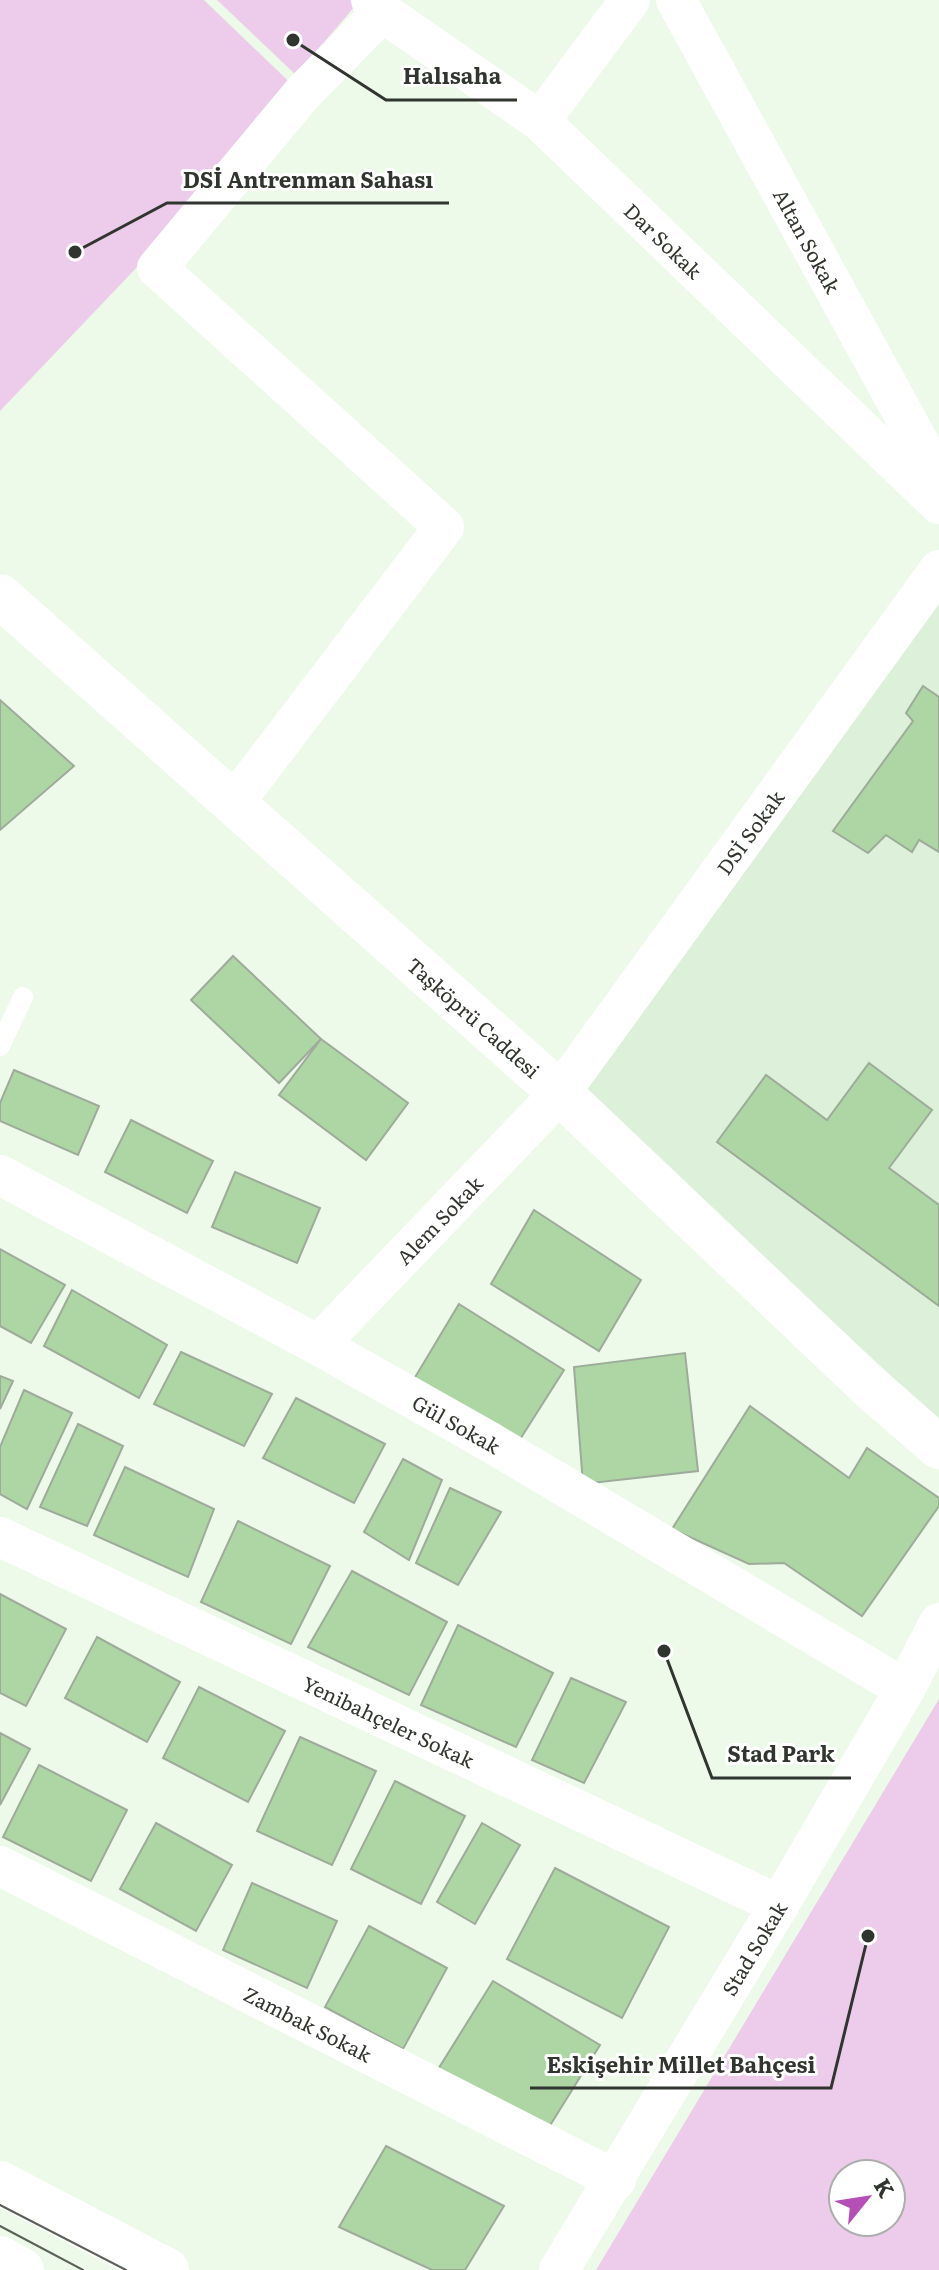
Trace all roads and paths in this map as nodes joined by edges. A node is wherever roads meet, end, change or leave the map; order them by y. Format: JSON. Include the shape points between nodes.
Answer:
{"nodes":[{"id":1,"x":630,"y":0,"type":"edge"},
{"id":2,"x":676,"y":0,"type":"edge"},
{"id":3,"x":376,"y":6,"type":"edge"},
{"id":4,"x":540,"y":121,"type":"junction"},
{"id":5,"x":939,"y":479,"type":"edge"},
{"id":6,"x":939,"y":504,"type":"edge"},
{"id":7,"x":939,"y":570,"type":"edge"},
{"id":8,"x":0,"y":596,"type":"edge"},
{"id":9,"x":234,"y":803,"type":"junction"},
{"id":10,"x":23,"y":997,"type":"dead end"},
{"id":11,"x":0,"y":1046,"type":"edge"},
{"id":12,"x":560,"y":1093,"type":"junction"},
{"id":13,"x":0,"y":1175,"type":"edge"},
{"id":14,"x":318,"y":1345,"type":"junction"},
{"id":15,"x":939,"y":1447,"type":"edge"},
{"id":16,"x":0,"y":1537,"type":"edge"},
{"id":17,"x":939,"y":1623,"type":"edge"},
{"id":18,"x":905,"y":1689,"type":"junction"},
{"id":19,"x":0,"y":1866,"type":"edge"},
{"id":20,"x":779,"y":1905,"type":"junction"},
{"id":21,"x":616,"y":2180,"type":"junction"},
{"id":22,"x":0,"y":2183,"type":"edge"},
{"id":23,"x":0,"y":2258,"type":"edge"},
{"id":24,"x":22,"y":2270,"type":"edge"},
{"id":25,"x":167,"y":2270,"type":"edge"},
{"id":26,"x":559,"y":2270,"type":"edge"}],
"edges":[{"from":1,"to":4,"type":"street"},
{"from":2,"to":5,"type":"street","name":"Altan Sokak"},
{"from":3,"to":4,"type":"street","name":"Dar Sokak"},
{"from":3,"to":9,"type":"street","via":[[157,268],[444,527]]},
{"from":4,"to":6,"type":"street","name":"Dar Sokak"},
{"from":7,"to":12,"type":"street","name":"DSİ Sokak"},
{"from":8,"to":9,"type":"main road","name":"Taşköprü Caddesi"},
{"from":9,"to":12,"type":"main road","name":"Taşköprü Caddesi"},
{"from":10,"to":11,"type":"lane"},
{"from":12,"to":14,"type":"street","name":"Alem Sokak"},
{"from":12,"to":15,"type":"main road","name":"Taşköprü Caddesi"},
{"from":13,"to":14,"type":"street","name":"Gül Sokak"},
{"from":14,"to":18,"type":"street","name":"Gül Sokak"},
{"from":16,"to":20,"type":"street","name":"Yenibahçeler Sokak"},
{"from":17,"to":18,"type":"street","name":"Stad Sokak"},
{"from":18,"to":20,"type":"street","name":"Stad Sokak"},
{"from":19,"to":21,"type":"street","name":"Zambak Sokak"},
{"from":20,"to":21,"type":"street","name":"Stad Sokak"},
{"from":21,"to":26,"type":"street","name":"Stad Sokak"},
{"from":22,"to":25,"type":"main road"},
{"from":23,"to":24,"type":"main road"}]}
